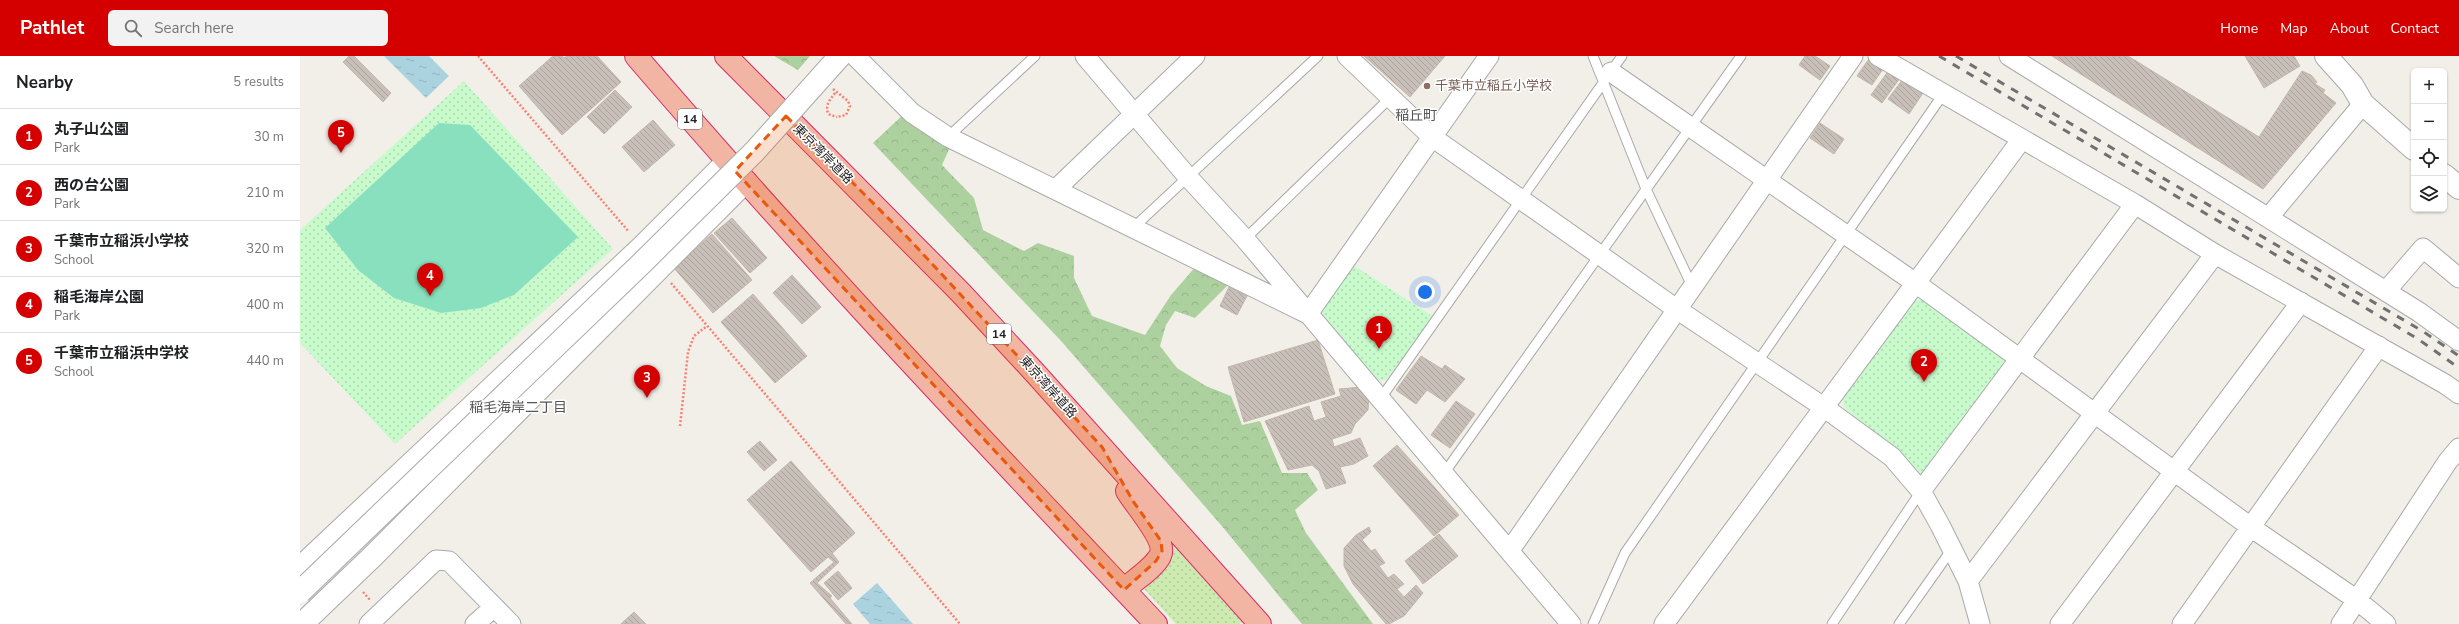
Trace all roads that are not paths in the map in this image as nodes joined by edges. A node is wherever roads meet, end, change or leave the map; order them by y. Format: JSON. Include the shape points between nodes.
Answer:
{"nodes":[{"id":1,"x":636,"y":56,"type":"edge"},
{"id":2,"x":726,"y":56,"type":"edge"},
{"id":3,"x":840,"y":56,"type":"edge"},
{"id":4,"x":854,"y":56,"type":"edge"},
{"id":5,"x":1035,"y":56,"type":"edge"},
{"id":6,"x":1085,"y":56,"type":"edge"},
{"id":7,"x":1195,"y":56,"type":"edge"},
{"id":8,"x":1318,"y":56,"type":"edge"},
{"id":9,"x":1347,"y":56,"type":"edge"},
{"id":10,"x":1489,"y":56,"type":"edge"},
{"id":11,"x":1593,"y":56,"type":"edge"},
{"id":12,"x":1622,"y":56,"type":"edge"},
{"id":13,"x":1741,"y":56,"type":"edge"},
{"id":14,"x":1854,"y":56,"type":"edge"},
{"id":15,"x":1878,"y":56,"type":"edge"},
{"id":16,"x":2009,"y":56,"type":"edge"},
{"id":17,"x":2326,"y":56,"type":"edge"},
{"id":18,"x":1607,"y":78,"type":"junction"},
{"id":19,"x":1944,"y":93,"type":"junction"},
{"id":20,"x":1391,"y":97,"type":"junction"},
{"id":21,"x":2363,"y":104,"type":"junction"},
{"id":22,"x":1135,"y":113,"type":"junction"},
{"id":23,"x":1690,"y":128,"type":"junction"},
{"id":24,"x":948,"y":137,"type":"junction"},
{"id":25,"x":1432,"y":137,"type":"junction"},
{"id":26,"x":2022,"y":139,"type":"junction"},
{"id":27,"x":2411,"y":145,"type":"edge"},
{"id":28,"x":727,"y":162,"type":"junction"},
{"id":29,"x":1187,"y":176,"type":"junction"},
{"id":30,"x":2445,"y":176,"type":"edge"},
{"id":31,"x":745,"y":182,"type":"junction"},
{"id":32,"x":1768,"y":182,"type":"junction"},
{"id":33,"x":2459,"y":188,"type":"edge"},
{"id":34,"x":1056,"y":189,"type":"junction"},
{"id":35,"x":1646,"y":189,"type":"junction"},
{"id":36,"x":1523,"y":200,"type":"junction"},
{"id":37,"x":2135,"y":204,"type":"junction"},
{"id":38,"x":2268,"y":218,"type":"junction"},
{"id":39,"x":1133,"y":228,"type":"junction"},
{"id":40,"x":1845,"y":235,"type":"junction"},
{"id":41,"x":1245,"y":239,"type":"junction"},
{"id":42,"x":1601,"y":254,"type":"junction"},
{"id":43,"x":2215,"y":254,"type":"junction"},
{"id":44,"x":2459,"y":278,"type":"edge"},
{"id":45,"x":1917,"y":284,"type":"junction"},
{"id":46,"x":1693,"y":289,"type":"junction"},
{"id":47,"x":2386,"y":291,"type":"junction"},
{"id":48,"x":2300,"y":302,"type":"junction"},
{"id":49,"x":1678,"y":310,"type":"junction"},
{"id":50,"x":1308,"y":314,"type":"junction"},
{"id":51,"x":2459,"y":341,"type":"edge"},
{"id":52,"x":2379,"y":346,"type":"junction"},
{"id":53,"x":2021,"y":359,"type":"junction"},
{"id":54,"x":1758,"y":362,"type":"junction"},
{"id":55,"x":2459,"y":394,"type":"edge"},
{"id":56,"x":1381,"y":398,"type":"junction"},
{"id":57,"x":1825,"y":408,"type":"junction"},
{"id":58,"x":2095,"y":414,"type":"junction"},
{"id":59,"x":1102,"y":447,"type":"junction"},
{"id":60,"x":2459,"y":448,"type":"edge"},
{"id":61,"x":1445,"y":472,"type":"junction"},
{"id":62,"x":2175,"y":472,"type":"junction"},
{"id":63,"x":1921,"y":491,"type":"junction"},
{"id":64,"x":2252,"y":528,"type":"junction"},
{"id":65,"x":1952,"y":549,"type":"junction"},
{"id":66,"x":1510,"y":550,"type":"junction"},
{"id":67,"x":300,"y":568,"type":"edge"},
{"id":68,"x":1968,"y":581,"type":"junction"},
{"id":69,"x":1124,"y":590,"type":"junction"},
{"id":70,"x":300,"y":592,"type":"edge"},
{"id":71,"x":2357,"y":600,"type":"junction"},
{"id":72,"x":494,"y":607,"type":"junction"},
{"id":73,"x":302,"y":624,"type":"edge"},
{"id":74,"x":369,"y":624,"type":"edge"},
{"id":75,"x":475,"y":624,"type":"edge"},
{"id":76,"x":510,"y":624,"type":"edge"},
{"id":77,"x":1156,"y":624,"type":"edge"},
{"id":78,"x":1260,"y":624,"type":"edge"},
{"id":79,"x":1572,"y":624,"type":"edge"},
{"id":80,"x":1592,"y":624,"type":"edge"},
{"id":81,"x":1664,"y":624,"type":"edge"},
{"id":82,"x":1832,"y":624,"type":"edge"},
{"id":83,"x":1900,"y":624,"type":"edge"},
{"id":84,"x":1980,"y":624,"type":"edge"},
{"id":85,"x":2060,"y":624,"type":"edge"},
{"id":86,"x":2182,"y":624,"type":"edge"},
{"id":87,"x":2341,"y":624,"type":"edge"},
{"id":88,"x":2386,"y":624,"type":"edge"}],
"edges":[{"from":1,"to":28,"type":"highway","number":"14"},
{"from":2,"to":59,"type":"highway","name":"東京湾岸道路","number":"14","via":[[914,245]]},
{"from":3,"to":70,"type":"street","bridge":true,"via":[[755,152]]},
{"from":4,"to":24,"type":"street","via":[[912,113]]},
{"from":5,"to":24,"type":"lane"},
{"from":6,"to":22,"type":"street"},
{"from":7,"to":22,"type":"street"},
{"from":8,"to":29,"type":"lane"},
{"from":9,"to":20,"type":"street"},
{"from":10,"to":25,"type":"street"},
{"from":11,"to":18,"type":"lane"},
{"from":12,"to":18,"type":"lane"},
{"from":13,"to":23,"type":"lane"},
{"from":14,"to":32,"type":"street"},
{"from":15,"to":19,"type":"street"},
{"from":16,"to":38,"type":"street"},
{"from":17,"to":21,"type":"street","via":[[2352,85]]},
{"from":18,"to":23,"type":"street"},
{"from":18,"to":35,"type":"lane"},
{"from":18,"to":36,"type":"lane"},
{"from":19,"to":26,"type":"street"},
{"from":19,"to":40,"type":"lane"},
{"from":20,"to":25,"type":"street"},
{"from":20,"to":41,"type":"lane"},
{"from":21,"to":27,"type":"street"},
{"from":21,"to":38,"type":"street"},
{"from":22,"to":29,"type":"street"},
{"from":22,"to":34,"type":"street"},
{"from":23,"to":32,"type":"street"},
{"from":23,"to":35,"type":"lane"},
{"from":24,"to":34,"type":"street"},
{"from":25,"to":36,"type":"street"},
{"from":25,"to":50,"type":"street"},
{"from":26,"to":37,"type":"street"},
{"from":26,"to":45,"type":"street"},
{"from":28,"to":31,"type":"highway","number":"14"},
{"from":28,"to":67,"type":"street","via":[[642,247]]},
{"from":29,"to":39,"type":"lane"},
{"from":29,"to":41,"type":"street"},
{"from":30,"to":33,"type":"street"},
{"from":31,"to":69,"type":"highway","number":"14"},
{"from":31,"to":73,"type":"street","via":[[373,556]]},
{"from":32,"to":40,"type":"street"},
{"from":32,"to":46,"type":"street"},
{"from":34,"to":39,"type":"street"},
{"from":35,"to":42,"type":"lane"},
{"from":35,"to":46,"type":"lane"},
{"from":36,"to":42,"type":"street"},
{"from":36,"to":56,"type":"lane"},
{"from":37,"to":43,"type":"street"},
{"from":37,"to":53,"type":"street"},
{"from":38,"to":47,"type":"street"},
{"from":39,"to":50,"type":"street"},
{"from":40,"to":45,"type":"street"},
{"from":40,"to":54,"type":"lane"},
{"from":41,"to":50,"type":"street"},
{"from":42,"to":49,"type":"street"},
{"from":42,"to":61,"type":"lane"},
{"from":43,"to":48,"type":"street"},
{"from":43,"to":58,"type":"street"},
{"from":44,"to":47,"type":"street","via":[[2423,248]]},
{"from":45,"to":53,"type":"street"},
{"from":45,"to":57,"type":"street"},
{"from":46,"to":49,"type":"street"},
{"from":47,"to":51,"type":"street"},
{"from":48,"to":52,"type":"street"},
{"from":48,"to":62,"type":"street"},
{"from":49,"to":54,"type":"street"},
{"from":49,"to":66,"type":"street"},
{"from":50,"to":56,"type":"street"},
{"from":52,"to":55,"type":"street"},
{"from":52,"to":64,"type":"street"},
{"from":53,"to":58,"type":"street"},
{"from":53,"to":63,"type":"street"},
{"from":54,"to":57,"type":"street"},
{"from":54,"to":80,"type":"lane","via":[[1625,553]]},
{"from":56,"to":61,"type":"street"},
{"from":57,"to":63,"type":"street","via":[[1892,457]]},
{"from":57,"to":81,"type":"street"},
{"from":58,"to":62,"type":"street"},
{"from":58,"to":68,"type":"street"},
{"from":59,"to":69,"type":"highway","via":[[1162,546],[1160,556]]},
{"from":59,"to":78,"type":"highway","name":"東京湾岸道路","number":"14"},
{"from":60,"to":71,"type":"street"},
{"from":61,"to":66,"type":"street"},
{"from":62,"to":64,"type":"street"},
{"from":62,"to":85,"type":"street"},
{"from":63,"to":65,"type":"street"},
{"from":63,"to":82,"type":"lane"},
{"from":64,"to":71,"type":"street"},
{"from":64,"to":86,"type":"street"},
{"from":65,"to":68,"type":"street"},
{"from":65,"to":83,"type":"lane"},
{"from":66,"to":79,"type":"street"},
{"from":68,"to":84,"type":"street"},
{"from":69,"to":77,"type":"highway","number":"14"},
{"from":71,"to":87,"type":"street"},
{"from":71,"to":88,"type":"street"},
{"from":72,"to":74,"type":"street","via":[[449,561],[436,560]]},
{"from":72,"to":75,"type":"street"},
{"from":72,"to":76,"type":"street"}]}
